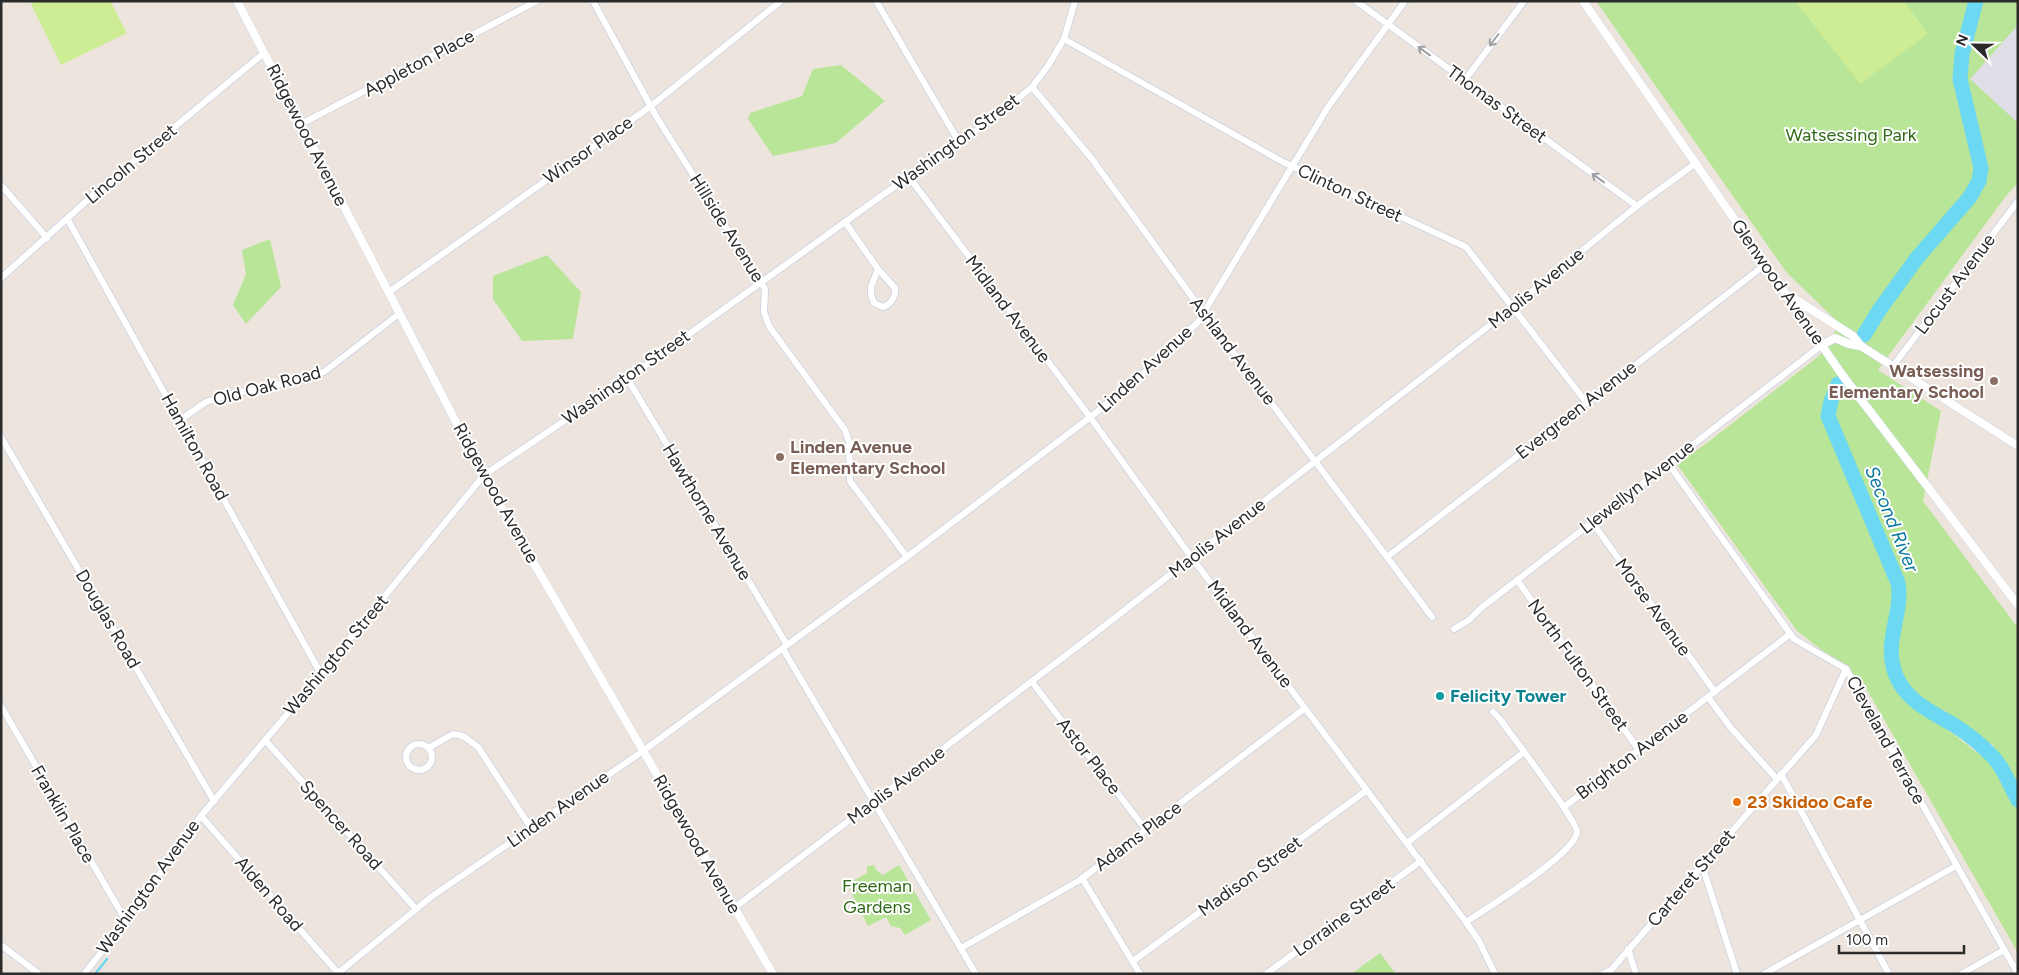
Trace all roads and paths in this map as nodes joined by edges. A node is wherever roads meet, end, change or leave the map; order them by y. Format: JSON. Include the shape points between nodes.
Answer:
{"nodes":[{"id":1,"x":238,"y":1,"type":"edge"},
{"id":2,"x":537,"y":1,"type":"edge"},
{"id":3,"x":593,"y":1,"type":"edge"},
{"id":4,"x":781,"y":1,"type":"edge"},
{"id":5,"x":876,"y":1,"type":"edge"},
{"id":6,"x":1075,"y":1,"type":"edge"},
{"id":7,"x":1356,"y":1,"type":"edge"},
{"id":8,"x":1405,"y":1,"type":"edge"},
{"id":9,"x":1524,"y":1,"type":"edge"},
{"id":10,"x":1582,"y":1,"type":"edge"},
{"id":11,"x":1388,"y":24,"type":"junction"},
{"id":12,"x":1064,"y":39,"type":"junction"},
{"id":13,"x":264,"y":52,"type":"junction"},
{"id":14,"x":1465,"y":80,"type":"junction"},
{"id":15,"x":1032,"y":87,"type":"junction"},
{"id":16,"x":651,"y":106,"type":"junction"},
{"id":17,"x":301,"y":124,"type":"junction"},
{"id":18,"x":959,"y":142,"type":"junction"},
{"id":19,"x":1696,"y":163,"type":"junction"},
{"id":20,"x":1292,"y":166,"type":"junction"},
{"id":21,"x":909,"y":177,"type":"junction"},
{"id":22,"x":1,"y":185,"type":"edge"},
{"id":23,"x":2018,"y":201,"type":"edge"},
{"id":24,"x":1637,"y":206,"type":"junction"},
{"id":25,"x":68,"y":220,"type":"junction"},
{"id":26,"x":844,"y":222,"type":"junction"},
{"id":27,"x":47,"y":238,"type":"junction"},
{"id":28,"x":1766,"y":264,"type":"junction"},
{"id":29,"x":878,"y":269,"type":"junction"},
{"id":30,"x":1,"y":278,"type":"edge"},
{"id":31,"x":761,"y":282,"type":"junction"},
{"id":32,"x":389,"y":292,"type":"junction"},
{"id":33,"x":1786,"y":293,"type":"junction"},
{"id":34,"x":1512,"y":307,"type":"junction"},
{"id":35,"x":1203,"y":312,"type":"junction"},
{"id":36,"x":400,"y":313,"type":"junction"},
{"id":37,"x":1822,"y":344,"type":"junction"},
{"id":38,"x":1861,"y":346,"type":"junction"},
{"id":39,"x":1893,"y":366,"type":"junction"},
{"id":40,"x":627,"y":378,"type":"junction"},
{"id":41,"x":1586,"y":402,"type":"junction"},
{"id":42,"x":1090,"y":417,"type":"junction"},
{"id":43,"x":180,"y":420,"type":"junction"},
{"id":44,"x":1,"y":437,"type":"edge"},
{"id":45,"x":2018,"y":446,"type":"edge"},
{"id":46,"x":1315,"y":462,"type":"junction"},
{"id":47,"x":1668,"y":464,"type":"junction"},
{"id":48,"x":484,"y":475,"type":"junction"},
{"id":49,"x":1592,"y":522,"type":"junction"},
{"id":50,"x":907,"y":556,"type":"junction"},
{"id":51,"x":1387,"y":557,"type":"junction"},
{"id":52,"x":1192,"y":558,"type":"junction"},
{"id":53,"x":1517,"y":580,"type":"junction"},
{"id":54,"x":2018,"y":605,"type":"edge"},
{"id":55,"x":1432,"y":617,"type":"dead end"},
{"id":56,"x":1454,"y":629,"type":"dead end"},
{"id":57,"x":1790,"y":634,"type":"junction"},
{"id":58,"x":785,"y":647,"type":"junction"},
{"id":59,"x":1846,"y":669,"type":"junction"},
{"id":60,"x":321,"y":674,"type":"junction"},
{"id":61,"x":1032,"y":682,"type":"junction"},
{"id":62,"x":1715,"y":692,"type":"junction"},
{"id":63,"x":1708,"y":697,"type":"junction"},
{"id":64,"x":1,"y":706,"type":"edge"},
{"id":65,"x":1306,"y":708,"type":"junction"},
{"id":66,"x":1493,"y":712,"type":"dead end"},
{"id":67,"x":265,"y":740,"type":"junction"},
{"id":68,"x":430,"y":747,"type":"junction"},
{"id":69,"x":1639,"y":750,"type":"junction"},
{"id":70,"x":643,"y":751,"type":"junction"},
{"id":71,"x":1524,"y":752,"type":"junction"},
{"id":72,"x":1779,"y":777,"type":"junction"},
{"id":73,"x":1367,"y":790,"type":"junction"},
{"id":74,"x":214,"y":801,"type":"junction"},
{"id":75,"x":874,"y":802,"type":"junction"},
{"id":76,"x":1564,"y":807,"type":"junction"},
{"id":77,"x":201,"y":816,"type":"junction"},
{"id":78,"x":531,"y":828,"type":"junction"},
{"id":79,"x":1146,"y":830,"type":"junction"},
{"id":80,"x":1407,"y":843,"type":"junction"},
{"id":81,"x":1420,"y":861,"type":"junction"},
{"id":82,"x":1702,"y":865,"type":"junction"},
{"id":83,"x":1956,"y":866,"type":"junction"},
{"id":84,"x":1082,"y":878,"type":"junction"},
{"id":85,"x":734,"y":908,"type":"junction"},
{"id":86,"x":416,"y":909,"type":"junction"},
{"id":87,"x":1860,"y":920,"type":"junction"},
{"id":88,"x":126,"y":921,"type":"junction"},
{"id":89,"x":1466,"y":922,"type":"junction"},
{"id":90,"x":1,"y":945,"type":"edge"},
{"id":91,"x":961,"y":948,"type":"junction"},
{"id":92,"x":1628,"y":949,"type":"junction"},
{"id":93,"x":2004,"y":950,"type":"junction"},
{"id":94,"x":1132,"y":961,"type":"junction"},
{"id":95,"x":337,"y":973,"type":"edge"},
{"id":96,"x":39,"y":974,"type":"edge"},
{"id":97,"x":84,"y":974,"type":"edge"},
{"id":98,"x":773,"y":974,"type":"edge"},
{"id":99,"x":976,"y":974,"type":"edge"},
{"id":100,"x":1140,"y":974,"type":"edge"},
{"id":101,"x":1266,"y":974,"type":"edge"},
{"id":102,"x":1496,"y":974,"type":"edge"},
{"id":103,"x":1603,"y":974,"type":"edge"},
{"id":104,"x":1636,"y":974,"type":"edge"},
{"id":105,"x":1737,"y":974,"type":"edge"},
{"id":106,"x":1764,"y":974,"type":"edge"},
{"id":107,"x":1889,"y":974,"type":"edge"},
{"id":108,"x":1961,"y":974,"type":"edge"},
{"id":109,"x":2018,"y":974,"type":"edge"}],
"edges":[{"from":1,"to":13,"type":"street","name":"Ridgewood Avenue"},
{"from":2,"to":17,"type":"street","name":"Appleton Place"},
{"from":3,"to":16,"type":"street","name":"Hillside Avenue"},
{"from":4,"to":16,"type":"street","name":"Winsor Place"},
{"from":5,"to":18,"type":"street"},
{"from":6,"to":12,"type":"street","name":"Washington Street"},
{"from":7,"to":11,"type":"street","name":"Thomas Street"},
{"from":8,"to":11,"type":"street","name":"Linden Avenue"},
{"from":9,"to":14,"type":"street","one_way":true},
{"from":10,"to":19,"type":"street","name":"Glenwood Avenue"},
{"from":14,"to":11,"type":"street","name":"Thomas Street","one_way":true},
{"from":11,"to":20,"type":"street","name":"Linden Avenue","via":[[1328,107]]},
{"from":12,"to":15,"type":"street","name":"Washington Street"},
{"from":12,"to":20,"type":"street","name":"Clinton Street"},
{"from":13,"to":17,"type":"street","name":"Ridgewood Avenue"},
{"from":13,"to":25,"type":"street","name":"Lincoln Street","via":[[102,187]]},
{"from":24,"to":14,"type":"street","name":"Thomas Street","one_way":true},
{"from":15,"to":18,"type":"street","name":"Washington Street"},
{"from":15,"to":35,"type":"street","name":"Ashland Avenue","via":[[1092,159]]},
{"from":16,"to":31,"type":"street","name":"Hillside Avenue"},
{"from":16,"to":32,"type":"street","name":"Winsor Place"},
{"from":17,"to":32,"type":"street","name":"Ridgewood Avenue"},
{"from":18,"to":21,"type":"street","name":"Washington Street"},
{"from":19,"to":24,"type":"street","name":"Maolis Avenue"},
{"from":19,"to":28,"type":"street","name":"Glenwood Avenue"},
{"from":20,"to":34,"type":"street","name":"Clinton Street","via":[[1466,247]]},
{"from":20,"to":35,"type":"street","name":"Linden Avenue"},
{"from":21,"to":26,"type":"street","name":"Washington Street"},
{"from":21,"to":42,"type":"street","name":"Midland Avenue"},
{"from":22,"to":27,"type":"street"},
{"from":23,"to":39,"type":"street","name":"Locust Avenue"},
{"from":24,"to":34,"type":"street","name":"Maolis Avenue"},
{"from":25,"to":27,"type":"street","name":"Lincoln Street"},
{"from":25,"to":43,"type":"street","name":"Hamilton Road"},
{"from":26,"to":29,"type":"street"},
{"from":26,"to":31,"type":"street","name":"Washington Street"},
{"from":27,"to":30,"type":"street","name":"Lincoln Street"},
{"from":28,"to":33,"type":"street","name":"Glenwood Avenue"},
{"from":28,"to":41,"type":"street","name":"Evergreen Avenue"},
{"from":29,"to":29,"type":"street","via":[[871,294],[874,303],[883,307],[893,299],[895,288]]},
{"from":31,"to":40,"type":"street","name":"Washington Street"},
{"from":31,"to":50,"type":"street","name":"Hillside Avenue","via":[[765,289],[764,312],[770,326],[845,430],[849,442],[850,481]]},
{"from":32,"to":36,"type":"street","name":"Ridgewood Avenue"},
{"from":33,"to":37,"type":"street","name":"Glenwood Avenue"},
{"from":33,"to":38,"type":"street","via":[[1853,336]]},
{"from":34,"to":41,"type":"street","name":"Clinton Street"},
{"from":34,"to":46,"type":"street","name":"Maolis Avenue"},
{"from":35,"to":42,"type":"street","name":"Linden Avenue","via":[[1198,322],[1138,378]]},
{"from":35,"to":46,"type":"street","name":"Ashland Avenue"},
{"from":36,"to":43,"type":"street","name":"Old Oak Road","via":[[324,372],[220,397],[206,402]]},
{"from":36,"to":48,"type":"street","name":"Ridgewood Avenue"},
{"from":37,"to":38,"type":"street","via":[[1835,338]]},
{"from":37,"to":47,"type":"street","name":"Llewellyn Avenue"},
{"from":37,"to":54,"type":"street","name":"Glenwood Avenue"},
{"from":38,"to":39,"type":"street"},
{"from":39,"to":45,"type":"street"},
{"from":40,"to":48,"type":"street","name":"Washington Street"},
{"from":40,"to":58,"type":"street","name":"Hawthorne Avenue"},
{"from":41,"to":51,"type":"street","name":"Evergreen Avenue"},
{"from":42,"to":50,"type":"street","name":"Linden Avenue"},
{"from":42,"to":52,"type":"street","name":"Midland Avenue"},
{"from":43,"to":60,"type":"street","name":"Hamilton Road"},
{"from":44,"to":74,"type":"street","name":"Douglas Road"},
{"from":46,"to":51,"type":"street","name":"Ashland Avenue"},
{"from":46,"to":52,"type":"street","name":"Maolis Avenue"},
{"from":47,"to":49,"type":"street","name":"Llewellyn Avenue"},
{"from":47,"to":57,"type":"street","name":"Cleveland Terrace"},
{"from":48,"to":60,"type":"street","name":"Washington Street"},
{"from":48,"to":70,"type":"street","name":"Ridgewood Avenue"},
{"from":49,"to":53,"type":"street","name":"Llewellyn Avenue"},
{"from":49,"to":62,"type":"street","name":"Morse Avenue"},
{"from":50,"to":58,"type":"street","name":"Linden Avenue"},
{"from":51,"to":55,"type":"street","name":"Ashland Avenue"},
{"from":52,"to":61,"type":"street","name":"Maolis Avenue"},
{"from":52,"to":65,"type":"street","name":"Midland Avenue"},
{"from":53,"to":56,"type":"street","name":"Llewellyn Avenue"},
{"from":53,"to":69,"type":"street","name":"North Fulton Street"},
{"from":57,"to":59,"type":"street","name":"Cleveland Terrace","via":[[1801,644]]},
{"from":57,"to":62,"type":"street","name":"Brighton Avenue"},
{"from":58,"to":70,"type":"street","name":"Linden Avenue"},
{"from":58,"to":75,"type":"street","name":"Hawthorne Avenue"},
{"from":59,"to":72,"type":"street","name":"Carteret Street","via":[[1816,735]]},
{"from":59,"to":83,"type":"street","name":"Cleveland Terrace"},
{"from":60,"to":67,"type":"street","name":"Washington Street"},
{"from":61,"to":75,"type":"street","name":"Maolis Avenue"},
{"from":61,"to":79,"type":"street","name":"Astor Place"},
{"from":62,"to":63,"type":"street","name":"Brighton Avenue"},
{"from":63,"to":69,"type":"street","name":"Brighton Avenue"},
{"from":63,"to":72,"type":"street","via":[[1731,728]]},
{"from":64,"to":88,"type":"street","name":"Franklin Place"},
{"from":65,"to":73,"type":"street","name":"Midland Avenue"},
{"from":65,"to":79,"type":"street","name":"Adams Place"},
{"from":66,"to":71,"type":"street"},
{"from":67,"to":74,"type":"street","name":"Washington Street"},
{"from":67,"to":86,"type":"street","name":"Spencer Road"},
{"from":68,"to":68,"type":"street","via":[[421,744],[406,750],[408,765],[415,769],[428,768],[433,755]]},
{"from":68,"to":78,"type":"street","via":[[453,734],[463,736],[478,747]]},
{"from":69,"to":76,"type":"street","name":"Brighton Avenue"},
{"from":70,"to":78,"type":"street","name":"Linden Avenue"},
{"from":70,"to":85,"type":"street","name":"Ridgewood Avenue"},
{"from":71,"to":76,"type":"street"},
{"from":71,"to":80,"type":"street"},
{"from":72,"to":82,"type":"street","name":"Carteret Street"},
{"from":72,"to":87,"type":"street"},
{"from":73,"to":80,"type":"street","name":"Midland Avenue"},
{"from":73,"to":94,"type":"street","name":"Madison Street"},
{"from":74,"to":77,"type":"street","name":"Washington Avenue"},
{"from":75,"to":85,"type":"street","name":"Maolis Avenue"},
{"from":75,"to":91,"type":"street","name":"Hawthorne Avenue"},
{"from":76,"to":89,"type":"street","name":"Brighton Avenue","via":[[1577,830],[1573,842],[1530,879]]},
{"from":77,"to":88,"type":"street","name":"Washington Avenue"},
{"from":77,"to":95,"type":"street","name":"Alden Road"},
{"from":78,"to":86,"type":"street","name":"Linden Avenue"},
{"from":79,"to":84,"type":"street","name":"Adams Place"},
{"from":80,"to":81,"type":"street","name":"Midland Avenue"},
{"from":81,"to":89,"type":"street","name":"Midland Avenue"},
{"from":81,"to":101,"type":"street","name":"Lorraine Street"},
{"from":82,"to":92,"type":"street","name":"Carteret Street"},
{"from":82,"to":105,"type":"street"},
{"from":83,"to":87,"type":"street"},
{"from":83,"to":93,"type":"street","name":"Cleveland Terrace"},
{"from":84,"to":91,"type":"street","name":"Adams Place"},
{"from":84,"to":94,"type":"street"},
{"from":85,"to":98,"type":"street","name":"Ridgewood Avenue"},
{"from":86,"to":95,"type":"street","name":"Linden Avenue"},
{"from":87,"to":106,"type":"street"},
{"from":87,"to":107,"type":"street"},
{"from":88,"to":97,"type":"street","name":"Washington Avenue"},
{"from":89,"to":102,"type":"street","name":"Midland Avenue"},
{"from":90,"to":96,"type":"street"},
{"from":91,"to":99,"type":"street","name":"Hawthorne Avenue"},
{"from":92,"to":103,"type":"street","name":"Carteret Street","via":[[1611,970]]},
{"from":92,"to":104,"type":"street"},
{"from":93,"to":108,"type":"street"},
{"from":93,"to":109,"type":"street","name":"Cleveland Terrace"},
{"from":94,"to":100,"type":"street"}]}
